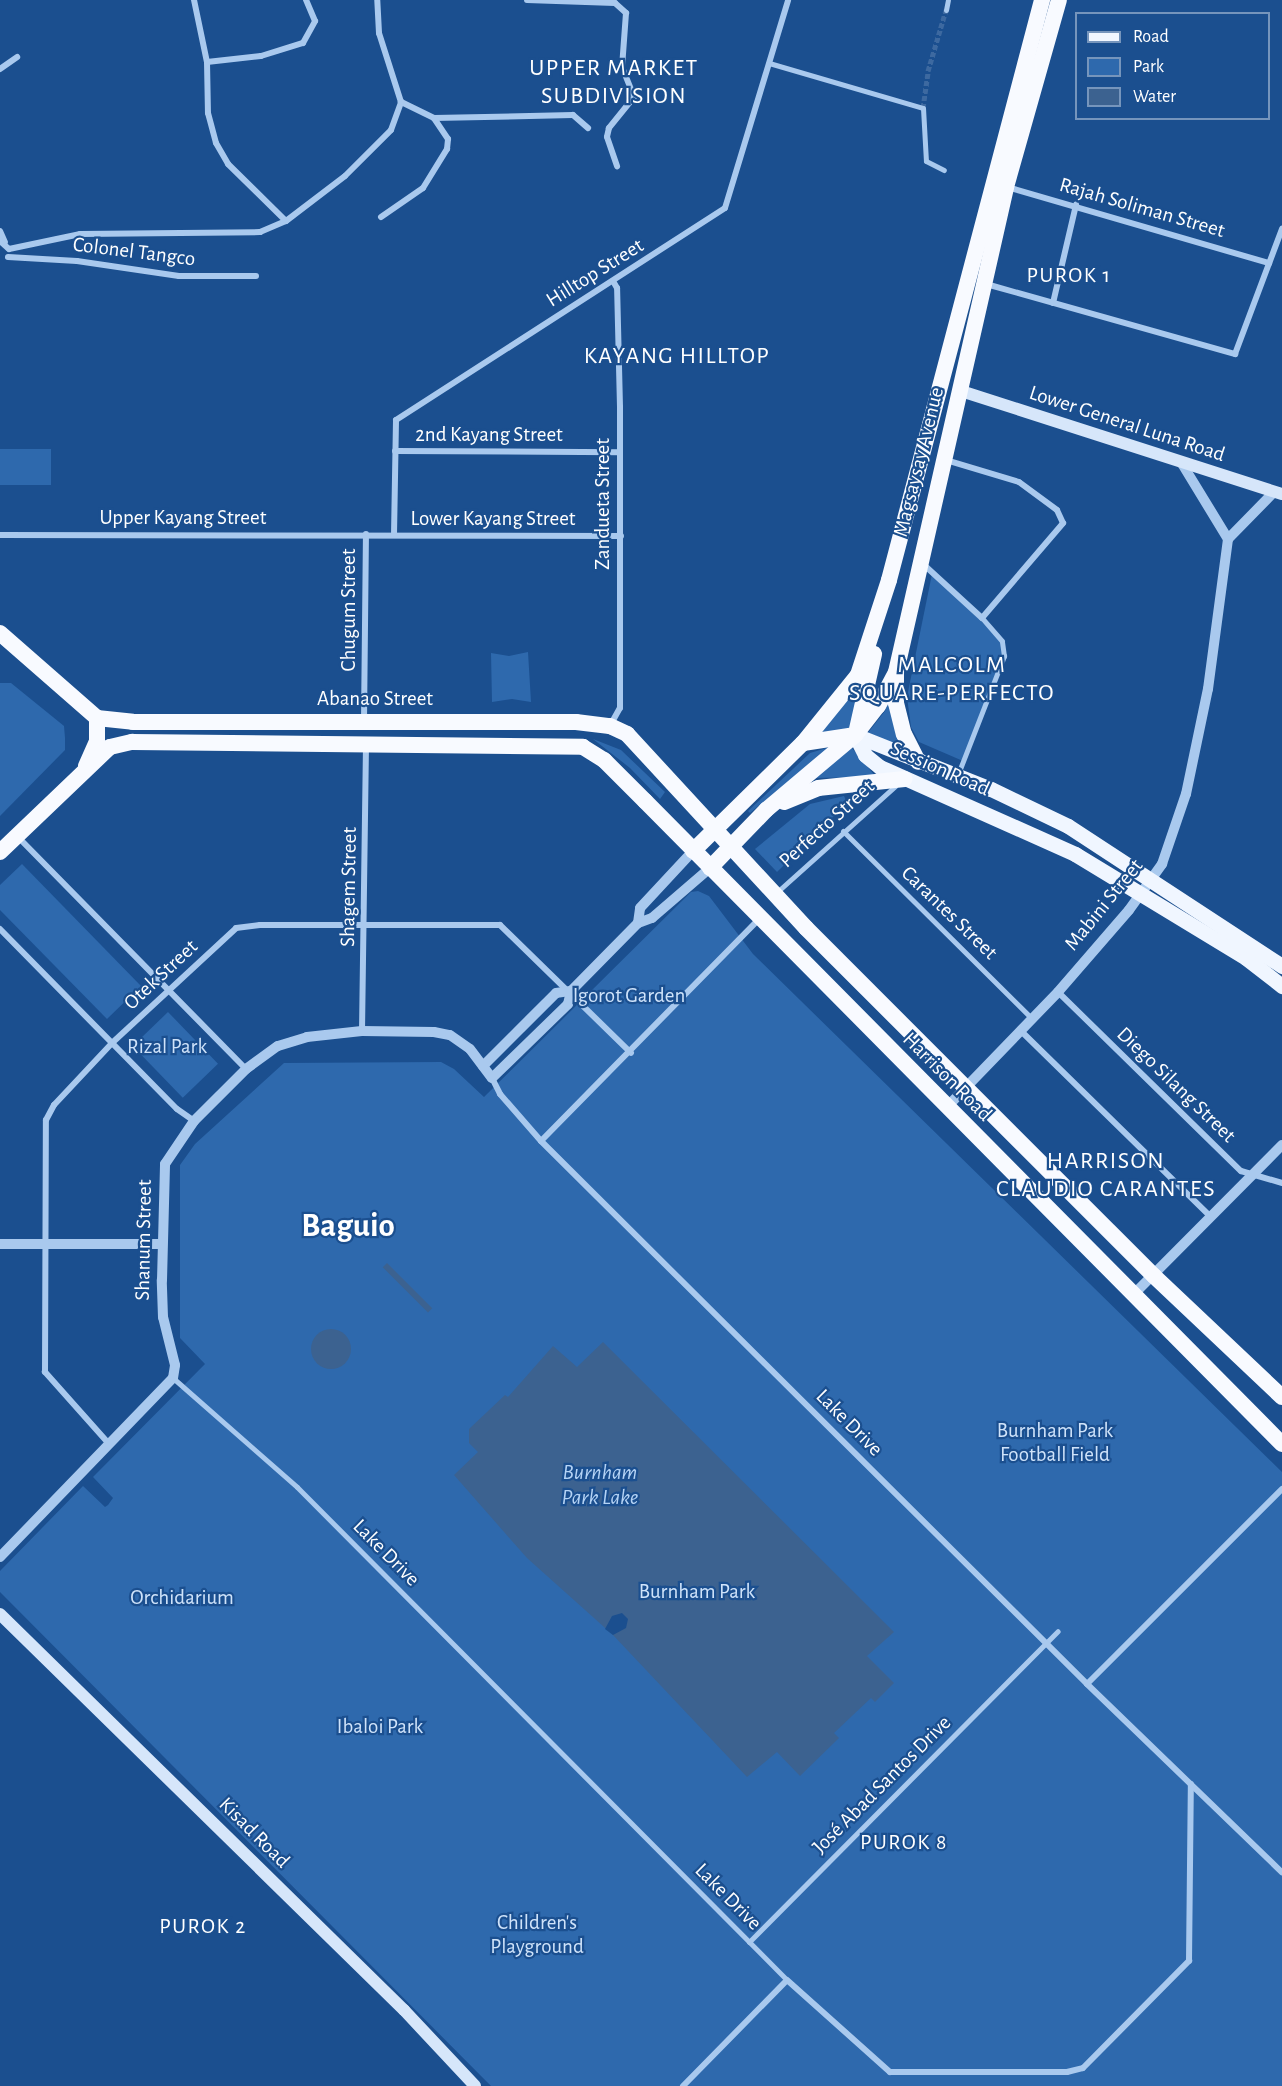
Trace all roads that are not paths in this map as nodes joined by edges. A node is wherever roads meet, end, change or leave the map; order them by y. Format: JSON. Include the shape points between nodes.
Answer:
{"nodes":[{"id":1,"x":194,"y":0,"type":"edge"},
{"id":2,"x":306,"y":0,"type":"edge"},
{"id":3,"x":377,"y":0,"type":"edge"},
{"id":4,"x":527,"y":0,"type":"edge"},
{"id":5,"x":580,"y":0,"type":"edge"},
{"id":6,"x":788,"y":0,"type":"edge"},
{"id":7,"x":948,"y":0,"type":"edge"},
{"id":8,"x":1042,"y":0,"type":"edge"},
{"id":9,"x":1059,"y":0,"type":"edge"},
{"id":10,"x":946,"y":10,"type":"tunnel mouth"},
{"id":11,"x":17,"y":57,"type":"dead end"},
{"id":12,"x":207,"y":62,"type":"junction"},
{"id":13,"x":770,"y":63,"type":"junction"},
{"id":14,"x":0,"y":69,"type":"edge"},
{"id":15,"x":401,"y":102,"type":"junction"},
{"id":16,"x":435,"y":118,"type":"junction"},
{"id":17,"x":588,"y":128,"type":"dead end"},
{"id":18,"x":616,"y":166,"type":"dead end"},
{"id":19,"x":944,"y":170,"type":"dead end"},
{"id":20,"x":1006,"y":187,"type":"junction"},
{"id":21,"x":1076,"y":205,"type":"junction"},
{"id":22,"x":381,"y":216,"type":"dead end"},
{"id":23,"x":286,"y":221,"type":"junction"},
{"id":24,"x":1282,"y":229,"type":"edge"},
{"id":25,"x":0,"y":231,"type":"edge"},
{"id":26,"x":2,"y":242,"type":"edge"},
{"id":27,"x":9,"y":249,"type":"junction"},
{"id":28,"x":8,"y":257,"type":"junction"},
{"id":29,"x":0,"y":262,"type":"edge"},
{"id":30,"x":1269,"y":263,"type":"junction"},
{"id":31,"x":256,"y":276,"type":"dead end"},
{"id":32,"x":613,"y":281,"type":"junction"},
{"id":33,"x":982,"y":283,"type":"junction"},
{"id":34,"x":1053,"y":303,"type":"junction"},
{"id":35,"x":961,"y":391,"type":"junction"},
{"id":36,"x":395,"y":451,"type":"junction"},
{"id":37,"x":619,"y":452,"type":"junction"},
{"id":38,"x":942,"y":459,"type":"junction"},
{"id":39,"x":1181,"y":462,"type":"junction"},
{"id":40,"x":1278,"y":493,"type":"edge"},
{"id":41,"x":366,"y":534,"type":"junction"},
{"id":42,"x":0,"y":535,"type":"edge"},
{"id":43,"x":394,"y":535,"type":"junction"},
{"id":44,"x":621,"y":536,"type":"junction"},
{"id":45,"x":1228,"y":538,"type":"junction"},
{"id":46,"x":919,"y":559,"type":"junction"},
{"id":47,"x":982,"y":618,"type":"junction"},
{"id":48,"x":876,"y":629,"type":"junction"},
{"id":49,"x":0,"y":633,"type":"edge"},
{"id":50,"x":896,"y":672,"type":"junction"},
{"id":51,"x":97,"y":718,"type":"junction"},
{"id":52,"x":238,"y":722,"type":"junction"},
{"id":53,"x":364,"y":722,"type":"junction"},
{"id":54,"x":610,"y":726,"type":"junction"},
{"id":55,"x":855,"y":735,"type":"junction"},
{"id":56,"x":238,"y":742,"type":"junction"},
{"id":57,"x":803,"y":743,"type":"junction"},
{"id":58,"x":366,"y":744,"type":"junction"},
{"id":59,"x":918,"y":762,"type":"junction"},
{"id":60,"x":84,"y":769,"type":"junction"},
{"id":61,"x":957,"y":777,"type":"junction"},
{"id":62,"x":905,"y":779,"type":"junction"},
{"id":63,"x":766,"y":810,"type":"junction"},
{"id":64,"x":713,"y":830,"type":"junction"},
{"id":65,"x":843,"y":831,"type":"junction"},
{"id":66,"x":16,"y":835,"type":"junction"},
{"id":67,"x":729,"y":848,"type":"junction"},
{"id":68,"x":693,"y":851,"type":"junction"},
{"id":69,"x":0,"y":852,"type":"edge"},
{"id":70,"x":710,"y":868,"type":"junction"},
{"id":71,"x":1152,"y":880,"type":"junction"},
{"id":72,"x":1142,"y":893,"type":"junction"},
{"id":73,"x":773,"y":895,"type":"junction"},
{"id":74,"x":759,"y":919,"type":"junction"},
{"id":75,"x":638,"y":923,"type":"junction"},
{"id":76,"x":365,"y":925,"type":"junction"},
{"id":77,"x":0,"y":929,"type":"edge"},
{"id":78,"x":1282,"y":966,"type":"edge"},
{"id":79,"x":1282,"y":986,"type":"edge"},
{"id":80,"x":167,"y":990,"type":"junction"},
{"id":81,"x":571,"y":991,"type":"junction"},
{"id":82,"x":1058,"y":992,"type":"junction"},
{"id":83,"x":1032,"y":1019,"type":"junction"},
{"id":84,"x":1021,"y":1031,"type":"junction"},
{"id":85,"x":362,"y":1032,"type":"junction"},
{"id":86,"x":112,"y":1043,"type":"junction"},
{"id":87,"x":632,"y":1053,"type":"junction"},
{"id":88,"x":483,"y":1066,"type":"junction"},
{"id":89,"x":246,"y":1069,"type":"junction"},
{"id":90,"x":492,"y":1078,"type":"junction"},
{"id":91,"x":967,"y":1086,"type":"junction"},
{"id":92,"x":946,"y":1108,"type":"junction"},
{"id":93,"x":194,"y":1121,"type":"junction"},
{"id":94,"x":541,"y":1141,"type":"junction"},
{"id":95,"x":1282,"y":1145,"type":"edge"},
{"id":96,"x":1250,"y":1176,"type":"junction"},
{"id":97,"x":1282,"y":1183,"type":"edge"},
{"id":98,"x":1210,"y":1217,"type":"junction"},
{"id":99,"x":0,"y":1244,"type":"edge"},
{"id":100,"x":45,"y":1244,"type":"junction"},
{"id":101,"x":161,"y":1244,"type":"junction"},
{"id":102,"x":1154,"y":1276,"type":"junction"},
{"id":103,"x":1134,"y":1294,"type":"junction"},
{"id":104,"x":173,"y":1378,"type":"junction"},
{"id":105,"x":1282,"y":1397,"type":"edge"},
{"id":106,"x":1282,"y":1444,"type":"edge"},
{"id":107,"x":110,"y":1445,"type":"junction"},
{"id":108,"x":1282,"y":1489,"type":"edge"},
{"id":109,"x":0,"y":1557,"type":"edge"},
{"id":110,"x":0,"y":1614,"type":"edge"},
{"id":111,"x":1058,"y":1632,"type":"dead end"},
{"id":112,"x":1046,"y":1643,"type":"junction"},
{"id":113,"x":1088,"y":1684,"type":"junction"},
{"id":114,"x":1191,"y":1784,"type":"junction"},
{"id":115,"x":1282,"y":1872,"type":"edge"},
{"id":116,"x":749,"y":1942,"type":"junction"},
{"id":117,"x":788,"y":1980,"type":"junction"},
{"id":118,"x":475,"y":2086,"type":"edge"},
{"id":119,"x":683,"y":2086,"type":"edge"}],
"edges":[{"from":1,"to":12,"type":"street"},
{"from":2,"to":12,"type":"street","via":[[315,21],[314,31],[303,43],[270,55]]},
{"from":3,"to":15,"type":"street","via":[[379,33]]},
{"from":4,"to":5,"type":"street"},
{"from":5,"to":18,"type":"street","via":[[615,3],[626,13],[622,67],[633,97],[609,128],[607,137]]},
{"from":6,"to":13,"type":"street","name":"Hilltop Street"},
{"from":7,"to":10,"type":"street"},
{"from":8,"to":48,"type":"highway","name":"Magsaysay Avenue"},
{"from":9,"to":20,"type":"highway","name":"Magsaysay Avenue"},
{"from":11,"to":14,"type":"street"},
{"from":12,"to":23,"type":"street","via":[[208,113],[216,143],[228,164]]},
{"from":13,"to":19,"type":"street","via":[[923,108],[926,161]]},
{"from":13,"to":32,"type":"street","name":"Hilltop Street","via":[[725,208]]},
{"from":15,"to":16,"type":"street"},
{"from":15,"to":23,"type":"street","via":[[391,130],[374,150]]},
{"from":16,"to":17,"type":"street","via":[[573,115]]},
{"from":16,"to":22,"type":"street","via":[[448,139],[441,162],[423,188]]},
{"from":20,"to":21,"type":"street","name":"Rajah Soliman Street"},
{"from":20,"to":33,"type":"highway","name":"Magsaysay Avenue"},
{"from":21,"to":30,"type":"street","name":"Rajah Soliman Street"},
{"from":21,"to":34,"type":"street"},
{"from":23,"to":27,"type":"street","via":[[260,232],[80,234]]},
{"from":24,"to":30,"type":"street"},
{"from":25,"to":26,"type":"street"},
{"from":26,"to":27,"type":"street"},
{"from":27,"to":28,"type":"street"},
{"from":28,"to":29,"type":"street"},
{"from":28,"to":31,"type":"street","name":"Colonel Tangco","via":[[77,261],[179,276]]},
{"from":30,"to":34,"type":"street","via":[[1235,354]]},
{"from":32,"to":36,"type":"street","name":"Hilltop Street","via":[[396,420]]},
{"from":32,"to":37,"type":"street","name":"Zandueta Street"},
{"from":33,"to":34,"type":"street"},
{"from":33,"to":35,"type":"highway","name":"Magsaysay Avenue"},
{"from":35,"to":38,"type":"highway","name":"Magsaysay Avenue"},
{"from":35,"to":39,"type":"main road","name":"Lower General Luna Road"},
{"from":36,"to":37,"type":"street","name":"2nd Kayang Street"},
{"from":36,"to":43,"type":"street","name":"Hilltop Street"},
{"from":37,"to":44,"type":"street","name":"Zandueta Street"},
{"from":38,"to":46,"type":"highway","name":"Magsaysay Avenue"},
{"from":38,"to":47,"type":"street","via":[[1019,483],[1057,510],[1063,523]]},
{"from":39,"to":40,"type":"main road","name":"Lower General Luna Road"},
{"from":39,"to":45,"type":"street"},
{"from":40,"to":45,"type":"street"},
{"from":41,"to":42,"type":"street","name":"Upper Kayang Street"},
{"from":41,"to":43,"type":"street","name":"Lower Kayang Street"},
{"from":41,"to":53,"type":"street","name":"Chugum Street"},
{"from":43,"to":44,"type":"street","name":"Lower Kayang Street"},
{"from":44,"to":54,"type":"street","name":"Zandueta Street","via":[[620,708]]},
{"from":45,"to":71,"type":"street","name":"Mabini Street","via":[[1208,686],[1186,794],[1162,864]]},
{"from":46,"to":47,"type":"street"},
{"from":46,"to":50,"type":"highway","name":"Magsaysay Avenue"},
{"from":47,"to":61,"type":"street","via":[[1002,641],[1004,656]]},
{"from":48,"to":55,"type":"highway"},
{"from":48,"to":57,"type":"highway","name":"Magsaysay Avenue","via":[[858,675]]},
{"from":49,"to":51,"type":"highway"},
{"from":50,"to":55,"type":"highway","name":"Magsaysay Avenue"},
{"from":50,"to":59,"type":"highway","via":[[896,703],[904,734]]},
{"from":51,"to":52,"type":"highway","name":"Abanao Street"},
{"from":51,"to":60,"type":"highway","via":[[97,741]]},
{"from":52,"to":53,"type":"highway","name":"Abanao Street"},
{"from":52,"to":56,"type":"highway"},
{"from":53,"to":54,"type":"highway","name":"Abanao Street"},
{"from":54,"to":64,"type":"highway","via":[[627,734]]},
{"from":55,"to":57,"type":"highway"},
{"from":55,"to":59,"type":"main road","name":"Session Road"},
{"from":55,"to":62,"type":"main road","name":"Session Road","via":[[865,755]]},
{"from":55,"to":63,"type":"highway","name":"Magsaysay Avenue"},
{"from":56,"to":58,"type":"highway"},
{"from":56,"to":60,"type":"highway","via":[[132,741],[110,747]]},
{"from":57,"to":64,"type":"highway","name":"Magsaysay Avenue"},
{"from":58,"to":68,"type":"highway","via":[[583,747],[604,760]]},
{"from":58,"to":76,"type":"street","name":"Shagem Street"},
{"from":59,"to":61,"type":"main road","name":"Session Road"},
{"from":60,"to":66,"type":"highway"},
{"from":61,"to":71,"type":"main road","name":"Session Road","via":[[1068,826]]},
{"from":62,"to":63,"type":"highway","via":[[818,788]]},
{"from":62,"to":65,"type":"street","name":"Perfecto Street"},
{"from":62,"to":72,"type":"main road","name":"Session Road","via":[[1075,854]]},
{"from":63,"to":67,"type":"highway","name":"Magsaysay Avenue"},
{"from":64,"to":67,"type":"highway"},
{"from":64,"to":68,"type":"highway","name":"Magsaysay Avenue"},
{"from":65,"to":73,"type":"street","name":"Perfecto Street"},
{"from":65,"to":83,"type":"street","name":"Carantes Street"},
{"from":66,"to":69,"type":"highway"},
{"from":66,"to":80,"type":"street"},
{"from":67,"to":70,"type":"highway","name":"Magsaysay Avenue"},
{"from":67,"to":73,"type":"highway","name":"Harrison Road"},
{"from":68,"to":70,"type":"highway"},
{"from":68,"to":75,"type":"street","via":[[640,908]]},
{"from":70,"to":74,"type":"highway","name":"Harrison Road"},
{"from":70,"to":75,"type":"street","via":[[652,918]]},
{"from":71,"to":72,"type":"street","name":"Mabini Street"},
{"from":71,"to":78,"type":"main road","name":"Session Road"},
{"from":72,"to":79,"type":"main road","name":"Session Road","via":[[1246,958]]},
{"from":72,"to":82,"type":"street","name":"Mabini Street"},
{"from":73,"to":91,"type":"highway","name":"Harrison Road"},
{"from":74,"to":87,"type":"street"},
{"from":74,"to":92,"type":"highway","name":"Harrison Road"},
{"from":75,"to":81,"type":"street"},
{"from":76,"to":80,"type":"street","name":"Otek Street","via":[[244,925]]},
{"from":76,"to":81,"type":"street","name":"Otek Street","via":[[500,925]]},
{"from":76,"to":85,"type":"street","name":"Shagem Street"},
{"from":77,"to":86,"type":"street"},
{"from":80,"to":86,"type":"street","name":"Otek Street"},
{"from":80,"to":89,"type":"street"},
{"from":81,"to":87,"type":"street","name":"Otek Street"},
{"from":81,"to":88,"type":"street","via":[[556,993]]},
{"from":81,"to":90,"type":"street","via":[[568,1004]]},
{"from":82,"to":83,"type":"street","name":"Mabini Street"},
{"from":82,"to":96,"type":"street","name":"Diego Silang Street"},
{"from":83,"to":84,"type":"street","name":"Mabini Street"},
{"from":84,"to":91,"type":"street","name":"Mabini Street"},
{"from":84,"to":98,"type":"street"},
{"from":85,"to":88,"type":"street","name":"Shanum Street","via":[[450,1035],[470,1049]]},
{"from":85,"to":89,"type":"street","name":"Shanum Street","via":[[292,1040]]},
{"from":86,"to":93,"type":"street"},
{"from":86,"to":100,"type":"street","name":"Otek Street","via":[[48,1112]]},
{"from":87,"to":94,"type":"street"},
{"from":88,"to":90,"type":"street","name":"Shanum Street"},
{"from":89,"to":93,"type":"street","name":"Shanum Street"},
{"from":90,"to":94,"type":"street","name":"Lake Drive","via":[[500,1094]]},
{"from":91,"to":92,"type":"street","name":"Mabini Street"},
{"from":91,"to":102,"type":"highway","name":"Harrison Road"},
{"from":92,"to":103,"type":"highway","name":"Harrison Road"},
{"from":93,"to":101,"type":"street","name":"Shanum Street","via":[[165,1164]]},
{"from":94,"to":112,"type":"street","name":"Lake Drive"},
{"from":95,"to":96,"type":"street"},
{"from":96,"to":97,"type":"street"},
{"from":96,"to":98,"type":"street"},
{"from":98,"to":102,"type":"street"},
{"from":99,"to":100,"type":"street"},
{"from":100,"to":101,"type":"street"},
{"from":100,"to":107,"type":"street","name":"Otek Street","via":[[45,1372]]},
{"from":101,"to":104,"type":"street","name":"Shanum Street","via":[[163,1317],[175,1365]]},
{"from":102,"to":103,"type":"street"},
{"from":102,"to":105,"type":"highway","name":"Harrison Road"},
{"from":103,"to":106,"type":"highway","name":"Harrison Road"},
{"from":104,"to":107,"type":"street"},
{"from":104,"to":116,"type":"street","name":"Lake Drive","via":[[297,1487]]},
{"from":107,"to":109,"type":"street"},
{"from":108,"to":113,"type":"street"},
{"from":110,"to":118,"type":"main road","name":"Kisad Road","via":[[387,1994]]},
{"from":111,"to":112,"type":"street","name":"José Abad Santos Drive"},
{"from":112,"to":113,"type":"street","name":"Lake Drive"},
{"from":112,"to":116,"type":"street","name":"José Abad Santos Drive"},
{"from":113,"to":114,"type":"street","name":"Lake Drive"},
{"from":114,"to":115,"type":"street","name":"Lake Drive"},
{"from":114,"to":117,"type":"street","name":"Lake Drive","via":[[1189,1961],[1083,2068],[1067,2072],[890,2072]]},
{"from":116,"to":117,"type":"street","name":"Lake Drive"},
{"from":117,"to":119,"type":"street"}]}
